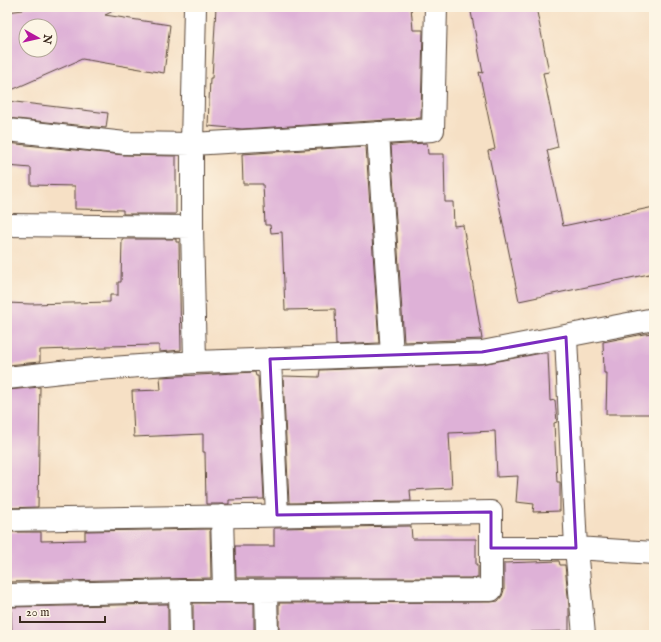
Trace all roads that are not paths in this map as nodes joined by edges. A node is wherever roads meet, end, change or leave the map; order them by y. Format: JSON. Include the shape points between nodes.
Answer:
{"nodes":[{"id":1,"x":195,"y":7,"type":"edge"},
{"id":2,"x":436,"y":7,"type":"edge"},
{"id":3,"x":7,"y":130,"type":"edge"},
{"id":4,"x":378,"y":133,"type":"junction"},
{"id":5,"x":192,"y":144,"type":"junction"},
{"id":6,"x":7,"y":225,"type":"edge"},
{"id":7,"x":192,"y":228,"type":"junction"},
{"id":8,"x":654,"y":320,"type":"edge"},
{"id":9,"x":566,"y":337,"type":"junction"},
{"id":10,"x":392,"y":355,"type":"junction"},
{"id":11,"x":270,"y":359,"type":"junction"},
{"id":12,"x":195,"y":362,"type":"junction"},
{"id":13,"x":7,"y":378,"type":"edge"},
{"id":14,"x":222,"y":516,"type":"junction"},
{"id":15,"x":277,"y":516,"type":"junction"},
{"id":16,"x":7,"y":520,"type":"edge"},
{"id":17,"x":491,"y":548,"type":"junction"},
{"id":18,"x":576,"y":548,"type":"junction"},
{"id":19,"x":654,"y":553,"type":"edge"},
{"id":20,"x":180,"y":591,"type":"junction"},
{"id":21,"x":224,"y":591,"type":"junction"},
{"id":22,"x":266,"y":591,"type":"junction"},
{"id":23,"x":7,"y":595,"type":"edge"},
{"id":24,"x":181,"y":635,"type":"edge"},
{"id":25,"x":267,"y":635,"type":"edge"},
{"id":26,"x":584,"y":635,"type":"edge"}],
"edges":[{"from":1,"to":5,"type":"street"},
{"from":2,"to":4,"type":"street","via":[[433,130]]},
{"from":3,"to":5,"type":"street","via":[[125,143]]},
{"from":4,"to":5,"type":"street"},
{"from":4,"to":10,"type":"street"},
{"from":5,"to":7,"type":"street"},
{"from":6,"to":7,"type":"street"},
{"from":7,"to":12,"type":"street"},
{"from":8,"to":9,"type":"street"},
{"from":9,"to":10,"type":"street","via":[[482,352]]},
{"from":9,"to":18,"type":"street"},
{"from":10,"to":11,"type":"street"},
{"from":11,"to":12,"type":"street"},
{"from":11,"to":15,"type":"street"},
{"from":12,"to":13,"type":"street"},
{"from":14,"to":15,"type":"street"},
{"from":14,"to":16,"type":"street"},
{"from":14,"to":21,"type":"street"},
{"from":15,"to":17,"type":"street","via":[[491,512]]},
{"from":17,"to":18,"type":"street"},
{"from":17,"to":22,"type":"street","via":[[491,590]]},
{"from":18,"to":19,"type":"street"},
{"from":18,"to":26,"type":"street"},
{"from":20,"to":21,"type":"street"},
{"from":20,"to":23,"type":"street"},
{"from":20,"to":24,"type":"street"},
{"from":21,"to":22,"type":"street"},
{"from":22,"to":25,"type":"street"}]}
